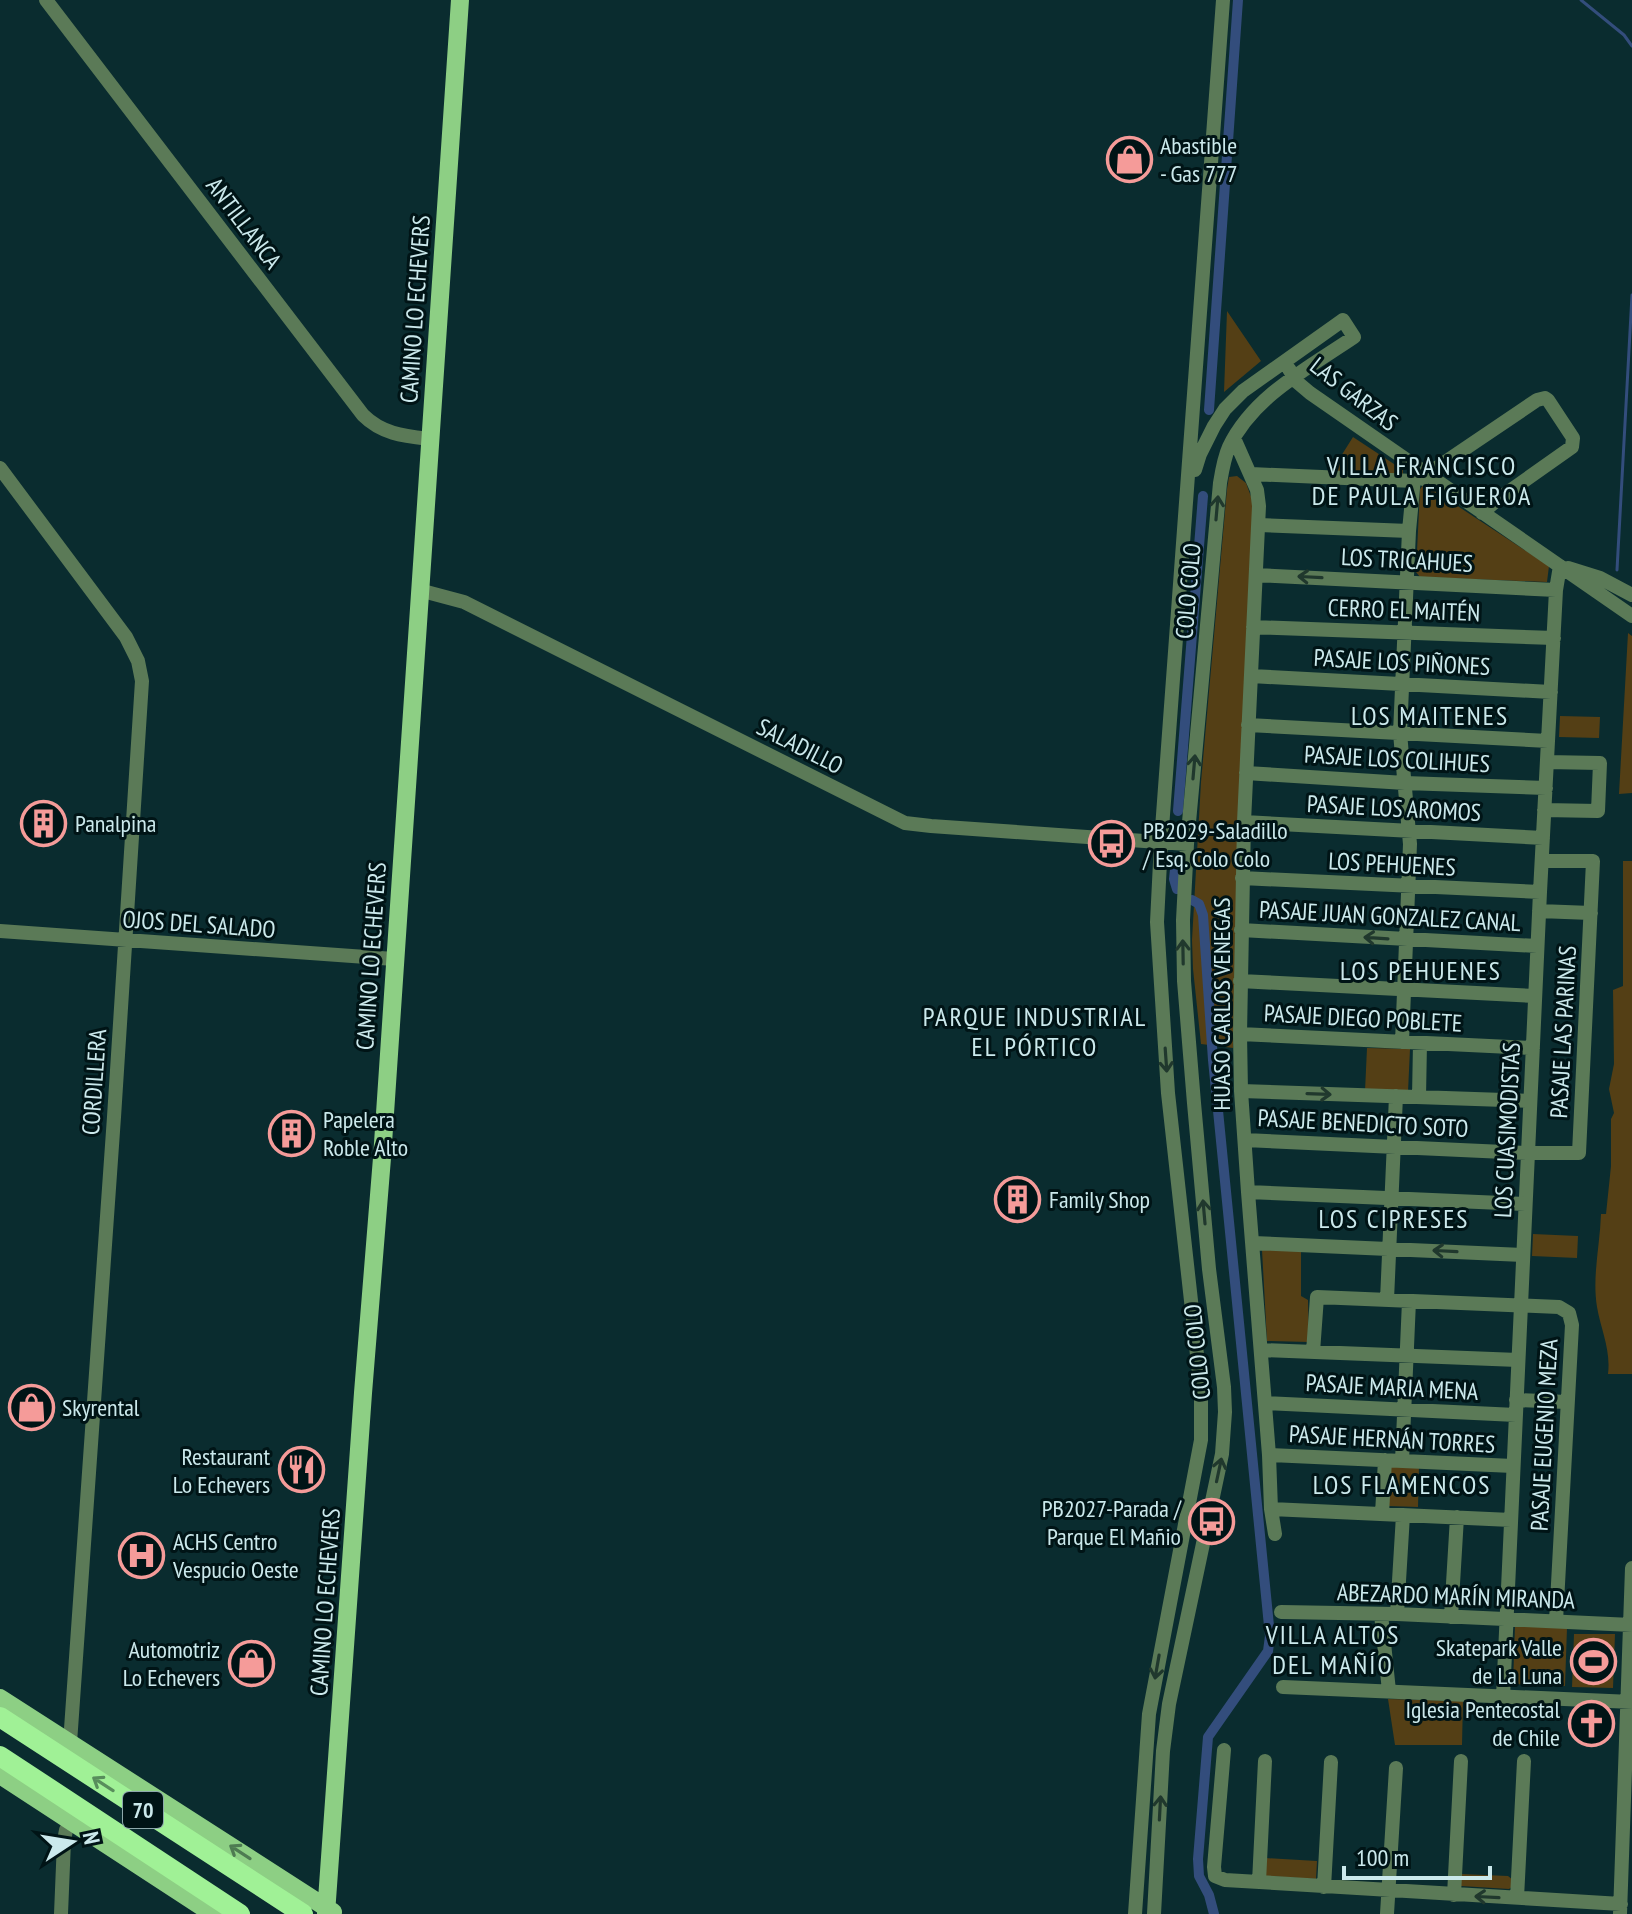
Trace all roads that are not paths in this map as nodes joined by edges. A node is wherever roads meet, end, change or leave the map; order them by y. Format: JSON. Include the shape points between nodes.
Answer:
{"nodes":[{"id":1,"x":46,"y":0,"type":"edge"},
{"id":2,"x":460,"y":0,"type":"edge"},
{"id":3,"x":1223,"y":0,"type":"edge"},
{"id":4,"x":1284,"y":361,"type":"junction"},
{"id":5,"x":1294,"y":378,"type":"junction"},
{"id":6,"x":1193,"y":417,"type":"junction"},
{"id":7,"x":1217,"y":422,"type":"junction"},
{"id":8,"x":1234,"y":438,"type":"junction"},
{"id":9,"x":430,"y":439,"type":"junction"},
{"id":10,"x":0,"y":468,"type":"edge"},
{"id":11,"x":1222,"y":471,"type":"junction"},
{"id":12,"x":1251,"y":474,"type":"junction"},
{"id":13,"x":1417,"y":479,"type":"junction"},
{"id":14,"x":1187,"y":496,"type":"junction"},
{"id":15,"x":1482,"y":513,"type":"junction"},
{"id":16,"x":1259,"y":525,"type":"junction"},
{"id":17,"x":1409,"y":531,"type":"junction"},
{"id":18,"x":1560,"y":566,"type":"junction"},
{"id":19,"x":1256,"y":575,"type":"junction"},
{"id":20,"x":1407,"y":582,"type":"junction"},
{"id":21,"x":419,"y":590,"type":"junction"},
{"id":22,"x":1556,"y":590,"type":"junction"},
{"id":23,"x":1632,"y":595,"type":"edge"},
{"id":24,"x":1632,"y":616,"type":"edge"},
{"id":25,"x":1253,"y":627,"type":"junction"},
{"id":26,"x":1405,"y":632,"type":"junction"},
{"id":27,"x":1554,"y":638,"type":"junction"},
{"id":28,"x":1251,"y":676,"type":"junction"},
{"id":29,"x":1402,"y":683,"type":"junction"},
{"id":30,"x":1551,"y":692,"type":"junction"},
{"id":31,"x":1248,"y":725,"type":"junction"},
{"id":32,"x":1400,"y":733,"type":"junction"},
{"id":33,"x":1548,"y":741,"type":"junction"},
{"id":34,"x":1547,"y":762,"type":"junction"},
{"id":35,"x":1246,"y":773,"type":"junction"},
{"id":36,"x":1405,"y":783,"type":"junction"},
{"id":37,"x":1546,"y":788,"type":"junction"},
{"id":38,"x":1544,"y":810,"type":"junction"},
{"id":39,"x":1244,"y":822,"type":"junction"},
{"id":40,"x":1410,"y":832,"type":"junction"},
{"id":41,"x":1543,"y":838,"type":"junction"},
{"id":42,"x":1161,"y":842,"type":"junction"},
{"id":43,"x":1187,"y":844,"type":"junction"},
{"id":44,"x":1542,"y":861,"type":"junction"},
{"id":45,"x":1242,"y":878,"type":"junction"},
{"id":46,"x":1409,"y":887,"type":"junction"},
{"id":47,"x":1540,"y":892,"type":"junction"},
{"id":48,"x":1539,"y":911,"type":"junction"},
{"id":49,"x":1591,"y":913,"type":"junction"},
{"id":50,"x":1241,"y":930,"type":"junction"},
{"id":51,"x":0,"y":931,"type":"edge"},
{"id":52,"x":1407,"y":940,"type":"junction"},
{"id":53,"x":126,"y":941,"type":"junction"},
{"id":54,"x":1537,"y":946,"type":"junction"},
{"id":55,"x":394,"y":959,"type":"junction"},
{"id":56,"x":1240,"y":981,"type":"junction"},
{"id":57,"x":1404,"y":991,"type":"junction"},
{"id":58,"x":1535,"y":996,"type":"junction"},
{"id":59,"x":1240,"y":1034,"type":"junction"},
{"id":60,"x":1402,"y":1042,"type":"junction"},
{"id":61,"x":1420,"y":1043,"type":"junction"},
{"id":62,"x":1533,"y":1048,"type":"junction"},
{"id":63,"x":1193,"y":1091,"type":"junction"},
{"id":64,"x":1241,"y":1091,"type":"junction"},
{"id":65,"x":1168,"y":1093,"type":"junction"},
{"id":66,"x":1396,"y":1096,"type":"junction"},
{"id":67,"x":1419,"y":1097,"type":"junction"},
{"id":68,"x":1530,"y":1101,"type":"junction"},
{"id":69,"x":1195,"y":1109,"type":"junction"},
{"id":70,"x":1170,"y":1112,"type":"junction"},
{"id":71,"x":1245,"y":1140,"type":"junction"},
{"id":72,"x":1394,"y":1147,"type":"junction"},
{"id":73,"x":1528,"y":1153,"type":"junction"},
{"id":74,"x":1579,"y":1153,"type":"joint"},
{"id":75,"x":1248,"y":1192,"type":"junction"},
{"id":76,"x":1391,"y":1198,"type":"junction"},
{"id":77,"x":1525,"y":1204,"type":"junction"},
{"id":78,"x":1253,"y":1243,"type":"junction"},
{"id":79,"x":1389,"y":1249,"type":"junction"},
{"id":80,"x":1523,"y":1255,"type":"junction"},
{"id":81,"x":1387,"y":1300,"type":"junction"},
{"id":82,"x":1409,"y":1301,"type":"junction"},
{"id":83,"x":1521,"y":1306,"type":"junction"},
{"id":84,"x":1261,"y":1350,"type":"junction"},
{"id":85,"x":1313,"y":1352,"type":"junction"},
{"id":86,"x":1406,"y":1355,"type":"junction"},
{"id":87,"x":1518,"y":1360,"type":"junction"},
{"id":88,"x":1567,"y":1402,"type":"junction"},
{"id":89,"x":1266,"y":1403,"type":"junction"},
{"id":90,"x":1516,"y":1408,"type":"junction"},
{"id":91,"x":1404,"y":1410,"type":"junction"},
{"id":92,"x":1269,"y":1455,"type":"junction"},
{"id":93,"x":1385,"y":1460,"type":"junction"},
{"id":94,"x":1402,"y":1461,"type":"junction"},
{"id":95,"x":1513,"y":1466,"type":"junction"},
{"id":96,"x":1271,"y":1509,"type":"junction"},
{"id":97,"x":1382,"y":1514,"type":"junction"},
{"id":98,"x":1403,"y":1515,"type":"junction"},
{"id":99,"x":1457,"y":1517,"type":"junction"},
{"id":100,"x":1511,"y":1520,"type":"junction"},
{"id":101,"x":1275,"y":1534,"type":"dead end"},
{"id":102,"x":1632,"y":1568,"type":"edge"},
{"id":103,"x":1174,"y":1583,"type":"junction"},
{"id":104,"x":1194,"y":1587,"type":"junction"},
{"id":105,"x":1170,"y":1601,"type":"junction"},
{"id":106,"x":1190,"y":1605,"type":"junction"},
{"id":107,"x":1281,"y":1612,"type":"dead end"},
{"id":108,"x":1381,"y":1614,"type":"junction"},
{"id":109,"x":1397,"y":1614,"type":"junction"},
{"id":110,"x":1451,"y":1617,"type":"junction"},
{"id":111,"x":1506,"y":1619,"type":"junction"},
{"id":112,"x":1556,"y":1621,"type":"junction"},
{"id":113,"x":1631,"y":1625,"type":"edge"},
{"id":114,"x":1283,"y":1687,"type":"dead end"},
{"id":115,"x":1389,"y":1691,"type":"junction"},
{"id":116,"x":1503,"y":1697,"type":"junction"},
{"id":117,"x":0,"y":1698,"type":"edge"},
{"id":118,"x":1630,"y":1702,"type":"edge"},
{"id":119,"x":0,"y":1717,"type":"edge"},
{"id":120,"x":70,"y":1743,"type":"junction"},
{"id":121,"x":1224,"y":1750,"type":"dead end"},
{"id":122,"x":0,"y":1756,"type":"edge"},
{"id":123,"x":1265,"y":1761,"type":"dead end"},
{"id":124,"x":1461,"y":1761,"type":"dead end"},
{"id":125,"x":1524,"y":1761,"type":"dead end"},
{"id":126,"x":1331,"y":1762,"type":"dead end"},
{"id":127,"x":1396,"y":1768,"type":"dead end"},
{"id":128,"x":0,"y":1775,"type":"edge"},
{"id":129,"x":71,"y":1822,"type":"junction"},
{"id":130,"x":1140,"y":1831,"type":"junction"},
{"id":131,"x":1158,"y":1844,"type":"junction"},
{"id":132,"x":329,"y":1879,"type":"junction"},
{"id":133,"x":1259,"y":1882,"type":"junction"},
{"id":134,"x":1324,"y":1887,"type":"junction"},
{"id":135,"x":1389,"y":1891,"type":"junction"},
{"id":136,"x":1454,"y":1895,"type":"junction"},
{"id":137,"x":1517,"y":1898,"type":"junction"},
{"id":138,"x":301,"y":1906,"type":"edge"},
{"id":139,"x":1620,"y":1909,"type":"edge"},
{"id":140,"x":329,"y":1912,"type":"edge"},
{"id":141,"x":61,"y":1914,"type":"edge"},
{"id":142,"x":213,"y":1914,"type":"edge"},
{"id":143,"x":240,"y":1914,"type":"edge"},
{"id":144,"x":1135,"y":1914,"type":"edge"},
{"id":145,"x":1154,"y":1914,"type":"edge"},
{"id":146,"x":1387,"y":1914,"type":"edge"}],
"edges":[{"from":1,"to":9,"type":"street","name":"ANTILLANCA","via":[[363,415],[395,435]]},
{"from":2,"to":9,"type":"main road","name":"CAMINO LO ECHEVERS"},
{"from":3,"to":6,"type":"street","name":"COLO COLO"},
{"from":4,"to":5,"type":"street","name":"LAS GARZAS"},
{"from":4,"to":5,"type":"street","name":"COLO COLO","via":[[1343,320],[1354,337]]},
{"from":4,"to":7,"type":"street","name":"COLO COLO","via":[[1243,391]]},
{"from":5,"to":8,"type":"street","name":"COLO COLO","via":[[1262,403]]},
{"from":5,"to":13,"type":"street","name":"LAS GARZAS"},
{"from":6,"to":7,"type":"street"},
{"from":6,"to":14,"type":"street","name":"COLO COLO"},
{"from":7,"to":14,"type":"street","name":"COLO COLO"},
{"from":8,"to":11,"type":"street","name":"COLO COLO"},
{"from":8,"to":12,"type":"street","name":"HUASO CARLOS VENEGAS"},
{"from":9,"to":21,"type":"main road","name":"CAMINO LO ECHEVERS"},
{"from":10,"to":53,"type":"street","name":"CORDILLERA","via":[[126,637],[138,661],[142,691]]},
{"from":11,"to":12,"type":"street","via":[[1241,467]]},
{"from":43,"to":11,"type":"street","name":"COLO COLO","one_way":true},
{"from":12,"to":13,"type":"street"},
{"from":12,"to":16,"type":"street","name":"HUASO CARLOS VENEGAS","via":[[1258,492]]},
{"from":13,"to":15,"type":"street","name":"LAS GARZAS"},
{"from":13,"to":15,"type":"street","via":[[1541,398],[1548,400],[1573,438],[1572,447]]},
{"from":13,"to":17,"type":"street"},
{"from":14,"to":42,"type":"street","name":"COLO COLO"},
{"from":15,"to":18,"type":"street","name":"LAS GARZAS"},
{"from":16,"to":17,"type":"street"},
{"from":16,"to":19,"type":"street","name":"HUASO CARLOS VENEGAS"},
{"from":17,"to":20,"type":"street"},
{"from":18,"to":22,"type":"street","name":"LOS CUASIMODISTAS"},
{"from":18,"to":23,"type":"street","name":"LAS GARZAS"},
{"from":18,"to":24,"type":"street","name":"LAS GARZAS"},
{"from":20,"to":19,"type":"street","name":"LOS TRICAHUES","one_way":true},
{"from":19,"to":25,"type":"street","name":"HUASO CARLOS VENEGAS"},
{"from":20,"to":22,"type":"street","name":"LOS TRICAHUES"},
{"from":20,"to":26,"type":"street"},
{"from":21,"to":42,"type":"street","name":"SALADILLO","via":[[464,602],[905,823]]},
{"from":21,"to":55,"type":"main road","name":"CAMINO LO ECHEVERS"},
{"from":22,"to":27,"type":"street","name":"LOS CUASIMODISTAS"},
{"from":25,"to":26,"type":"street","name":"CERRO EL MAITÉN"},
{"from":25,"to":28,"type":"street","name":"HUASO CARLOS VENEGAS"},
{"from":26,"to":27,"type":"street","name":"CERRO EL MAITÉN"},
{"from":26,"to":29,"type":"street"},
{"from":27,"to":30,"type":"street","name":"LOS CUASIMODISTAS"},
{"from":28,"to":29,"type":"street","name":"PASAJE LOS PIÑONES"},
{"from":28,"to":31,"type":"street","name":"HUASO CARLOS VENEGAS"},
{"from":29,"to":30,"type":"street","name":"PASAJE LOS PIÑONES"},
{"from":29,"to":32,"type":"street"},
{"from":30,"to":33,"type":"street","name":"LOS CUASIMODISTAS"},
{"from":31,"to":32,"type":"street"},
{"from":31,"to":35,"type":"street","name":"HUASO CARLOS VENEGAS"},
{"from":32,"to":33,"type":"street"},
{"from":32,"to":36,"type":"street"},
{"from":33,"to":34,"type":"street","name":"LOS CUASIMODISTAS"},
{"from":34,"to":37,"type":"street","name":"LOS CUASIMODISTAS"},
{"from":34,"to":38,"type":"street","via":[[1600,763],[1598,811]]},
{"from":35,"to":36,"type":"street","name":"PASAJE LOS COLIHUES"},
{"from":35,"to":39,"type":"street","name":"HUASO CARLOS VENEGAS"},
{"from":36,"to":37,"type":"street","name":"PASAJE LOS COLIHUES"},
{"from":36,"to":40,"type":"street"},
{"from":37,"to":38,"type":"street","name":"LOS CUASIMODISTAS"},
{"from":38,"to":41,"type":"street","name":"LOS CUASIMODISTAS"},
{"from":39,"to":40,"type":"street","name":"PASAJE LOS AROMOS"},
{"from":39,"to":45,"type":"street","name":"HUASO CARLOS VENEGAS"},
{"from":40,"to":41,"type":"street","name":"PASAJE LOS AROMOS"},
{"from":40,"to":46,"type":"street"},
{"from":41,"to":44,"type":"street","name":"LOS CUASIMODISTAS"},
{"from":42,"to":43,"type":"street","name":"SALADILLO"},
{"from":42,"to":65,"type":"street","name":"COLO COLO","one_way":true,"via":[[1157,922]]},
{"from":63,"to":43,"type":"street","name":"COLO COLO","one_way":true,"via":[[1183,966]]},
{"from":44,"to":47,"type":"street","name":"LOS CUASIMODISTAS"},
{"from":44,"to":49,"type":"street","name":"PASAJE LAS PARINAS","via":[[1593,861]]},
{"from":45,"to":46,"type":"street","name":"LOS PEHUENES"},
{"from":45,"to":50,"type":"street","name":"HUASO CARLOS VENEGAS"},
{"from":46,"to":47,"type":"street","name":"LOS PEHUENES"},
{"from":46,"to":52,"type":"street"},
{"from":47,"to":48,"type":"street","name":"LOS CUASIMODISTAS"},
{"from":48,"to":49,"type":"street","name":"PASAJE LAS PARINAS"},
{"from":48,"to":54,"type":"street","name":"LOS CUASIMODISTAS"},
{"from":49,"to":74,"type":"street","name":"PASAJE LAS PARINAS"},
{"from":52,"to":50,"type":"street","name":"PASAJE JUAN GONZALEZ CANAL","one_way":true},
{"from":50,"to":56,"type":"street","name":"HUASO CARLOS VENEGAS"},
{"from":51,"to":53,"type":"street","name":"OJOS DEL SALADO"},
{"from":52,"to":54,"type":"street","name":"PASAJE JUAN GONZALEZ CANAL"},
{"from":52,"to":57,"type":"street"},
{"from":53,"to":55,"type":"street","name":"OJOS DEL SALADO"},
{"from":53,"to":120,"type":"street","name":"CORDILLERA"},
{"from":54,"to":58,"type":"street","name":"LOS CUASIMODISTAS"},
{"from":55,"to":132,"type":"main road","name":"CAMINO LO ECHEVERS"},
{"from":56,"to":57,"type":"street"},
{"from":56,"to":59,"type":"street","name":"HUASO CARLOS VENEGAS"},
{"from":57,"to":58,"type":"street"},
{"from":57,"to":60,"type":"street"},
{"from":58,"to":62,"type":"street","name":"LOS CUASIMODISTAS"},
{"from":59,"to":60,"type":"street","name":"PASAJE DIEGO POBLETE"},
{"from":59,"to":64,"type":"street","name":"HUASO CARLOS VENEGAS"},
{"from":60,"to":61,"type":"street","name":"PASAJE DIEGO POBLETE"},
{"from":61,"to":62,"type":"street","name":"PASAJE DIEGO POBLETE"},
{"from":61,"to":67,"type":"street"},
{"from":62,"to":68,"type":"street","name":"LOS CUASIMODISTAS"},
{"from":63,"to":65,"type":"street"},
{"from":63,"to":69,"type":"street","name":"COLO COLO"},
{"from":64,"to":66,"type":"street","one_way":true},
{"from":64,"to":71,"type":"street","name":"HUASO CARLOS VENEGAS"},
{"from":65,"to":70,"type":"street","name":"COLO COLO"},
{"from":66,"to":67,"type":"street"},
{"from":66,"to":72,"type":"street"},
{"from":67,"to":68,"type":"street"},
{"from":68,"to":73,"type":"street","name":"LOS CUASIMODISTAS"},
{"from":69,"to":70,"type":"street"},
{"from":104,"to":69,"type":"street","name":"COLO COLO","one_way":true,"via":[[1222,1454],[1225,1412]]},
{"from":70,"to":103,"type":"street","name":"COLO COLO","via":[[1202,1417]]},
{"from":71,"to":72,"type":"street","name":"PASAJE BENEDICTO SOTO"},
{"from":71,"to":75,"type":"street","name":"HUASO CARLOS VENEGAS"},
{"from":72,"to":73,"type":"street","name":"PASAJE BENEDICTO SOTO"},
{"from":72,"to":76,"type":"street"},
{"from":73,"to":74,"type":"street","name":"PASAJE BENEDICTO SOTO"},
{"from":73,"to":77,"type":"street","name":"LOS CUASIMODISTAS"},
{"from":75,"to":76,"type":"street"},
{"from":75,"to":78,"type":"street","name":"HUASO CARLOS VENEGAS"},
{"from":76,"to":77,"type":"street"},
{"from":76,"to":79,"type":"street"},
{"from":77,"to":80,"type":"street","name":"LOS CUASIMODISTAS"},
{"from":78,"to":79,"type":"street"},
{"from":78,"to":84,"type":"street","name":"HUASO CARLOS VENEGAS"},
{"from":80,"to":79,"type":"street","one_way":true},
{"from":79,"to":81,"type":"street"},
{"from":80,"to":83,"type":"street","name":"LOS CUASIMODISTAS"},
{"from":81,"to":82,"type":"street","name":"PASAJE EUGENIO MEZA"},
{"from":81,"to":85,"type":"street","name":"PASAJE EUGENIO MEZA","via":[[1317,1297]]},
{"from":82,"to":83,"type":"street","name":"PASAJE EUGENIO MEZA"},
{"from":82,"to":86,"type":"street"},
{"from":83,"to":87,"type":"street","name":"LOS CUASIMODISTAS"},
{"from":83,"to":88,"type":"street","name":"PASAJE EUGENIO MEZA","via":[[1559,1307],[1569,1313]]},
{"from":84,"to":85,"type":"street"},
{"from":84,"to":89,"type":"street","name":"HUASO CARLOS VENEGAS"},
{"from":85,"to":86,"type":"street"},
{"from":86,"to":87,"type":"street"},
{"from":86,"to":91,"type":"street"},
{"from":87,"to":90,"type":"street","name":"LOS CUASIMODISTAS"},
{"from":88,"to":90,"type":"street","name":"PASAJE MARIA MENA"},
{"from":88,"to":112,"type":"street","name":"PASAJE EUGENIO MEZA"},
{"from":89,"to":91,"type":"street","name":"PASAJE MARIA MENA"},
{"from":89,"to":92,"type":"street","name":"HUASO CARLOS VENEGAS"},
{"from":90,"to":91,"type":"street","name":"PASAJE MARIA MENA"},
{"from":90,"to":95,"type":"street","name":"LOS CUASIMODISTAS"},
{"from":91,"to":94,"type":"street"},
{"from":92,"to":93,"type":"street","name":"PASAJE HERNÁN TORRES"},
{"from":92,"to":96,"type":"street","name":"HUASO CARLOS VENEGAS"},
{"from":93,"to":94,"type":"street","name":"PASAJE HERNÁN TORRES"},
{"from":93,"to":97,"type":"street"},
{"from":94,"to":95,"type":"street","name":"PASAJE HERNÁN TORRES"},
{"from":95,"to":100,"type":"street","name":"LOS CUASIMODISTAS"},
{"from":96,"to":97,"type":"street"},
{"from":96,"to":101,"type":"street","name":"HUASO CARLOS VENEGAS"},
{"from":97,"to":98,"type":"street"},
{"from":98,"to":99,"type":"street"},
{"from":98,"to":109,"type":"street"},
{"from":99,"to":100,"type":"street"},
{"from":99,"to":110,"type":"street"},
{"from":100,"to":111,"type":"street","name":"LOS CUASIMODISTAS"},
{"from":102,"to":113,"type":"street"},
{"from":103,"to":104,"type":"street"},
{"from":103,"to":105,"type":"street","name":"COLO COLO"},
{"from":104,"to":106,"type":"street","name":"COLO COLO"},
{"from":105,"to":106,"type":"street"},
{"from":105,"to":130,"type":"street","name":"COLO COLO","one_way":true,"via":[[1149,1714]]},
{"from":131,"to":106,"type":"street","name":"COLO COLO","one_way":true,"via":[[1169,1704]]},
{"from":107,"to":108,"type":"street","name":"ABEZARDO MARÍN MIRANDA"},
{"from":108,"to":109,"type":"street","name":"ABEZARDO MARÍN MIRANDA"},
{"from":108,"to":115,"type":"street"},
{"from":109,"to":110,"type":"street","name":"ABEZARDO MARÍN MIRANDA"},
{"from":110,"to":111,"type":"street","name":"ABEZARDO MARÍN MIRANDA"},
{"from":111,"to":112,"type":"street","name":"ABEZARDO MARÍN MIRANDA"},
{"from":111,"to":116,"type":"street","name":"LOS CUASIMODISTAS"},
{"from":112,"to":113,"type":"street","name":"ABEZARDO MARÍN MIRANDA"},
{"from":113,"to":118,"type":"street"},
{"from":114,"to":115,"type":"street"},
{"from":115,"to":116,"type":"street"},
{"from":116,"to":118,"type":"street"},
{"from":117,"to":120,"type":"main road"},
{"from":118,"to":139,"type":"street"},
{"from":138,"to":119,"type":"highway","number":"70","one_way":true},
{"from":138,"to":120,"type":"main road","one_way":true},
{"from":121,"to":133,"type":"street","via":[[1215,1876]]},
{"from":122,"to":143,"type":"highway","number":"70"},
{"from":123,"to":133,"type":"street"},
{"from":124,"to":136,"type":"street"},
{"from":125,"to":137,"type":"street"},
{"from":126,"to":134,"type":"street"},
{"from":127,"to":135,"type":"street"},
{"from":128,"to":129,"type":"main road"},
{"from":129,"to":141,"type":"street","via":[[64,1841]]},
{"from":129,"to":142,"type":"main road"},
{"from":130,"to":131,"type":"street","via":[[1151,1834]]},
{"from":130,"to":144,"type":"street","name":"COLO COLO"},
{"from":131,"to":145,"type":"street","name":"COLO COLO"},
{"from":132,"to":138,"type":"main road"},
{"from":132,"to":140,"type":"main road","name":"CAMINO LO ECHEVERS"},
{"from":133,"to":134,"type":"street"},
{"from":134,"to":135,"type":"street"},
{"from":135,"to":136,"type":"street"},
{"from":135,"to":146,"type":"street"},
{"from":137,"to":136,"type":"street","one_way":true},
{"from":137,"to":139,"type":"street"},
{"from":138,"to":140,"type":"main road"}]}
